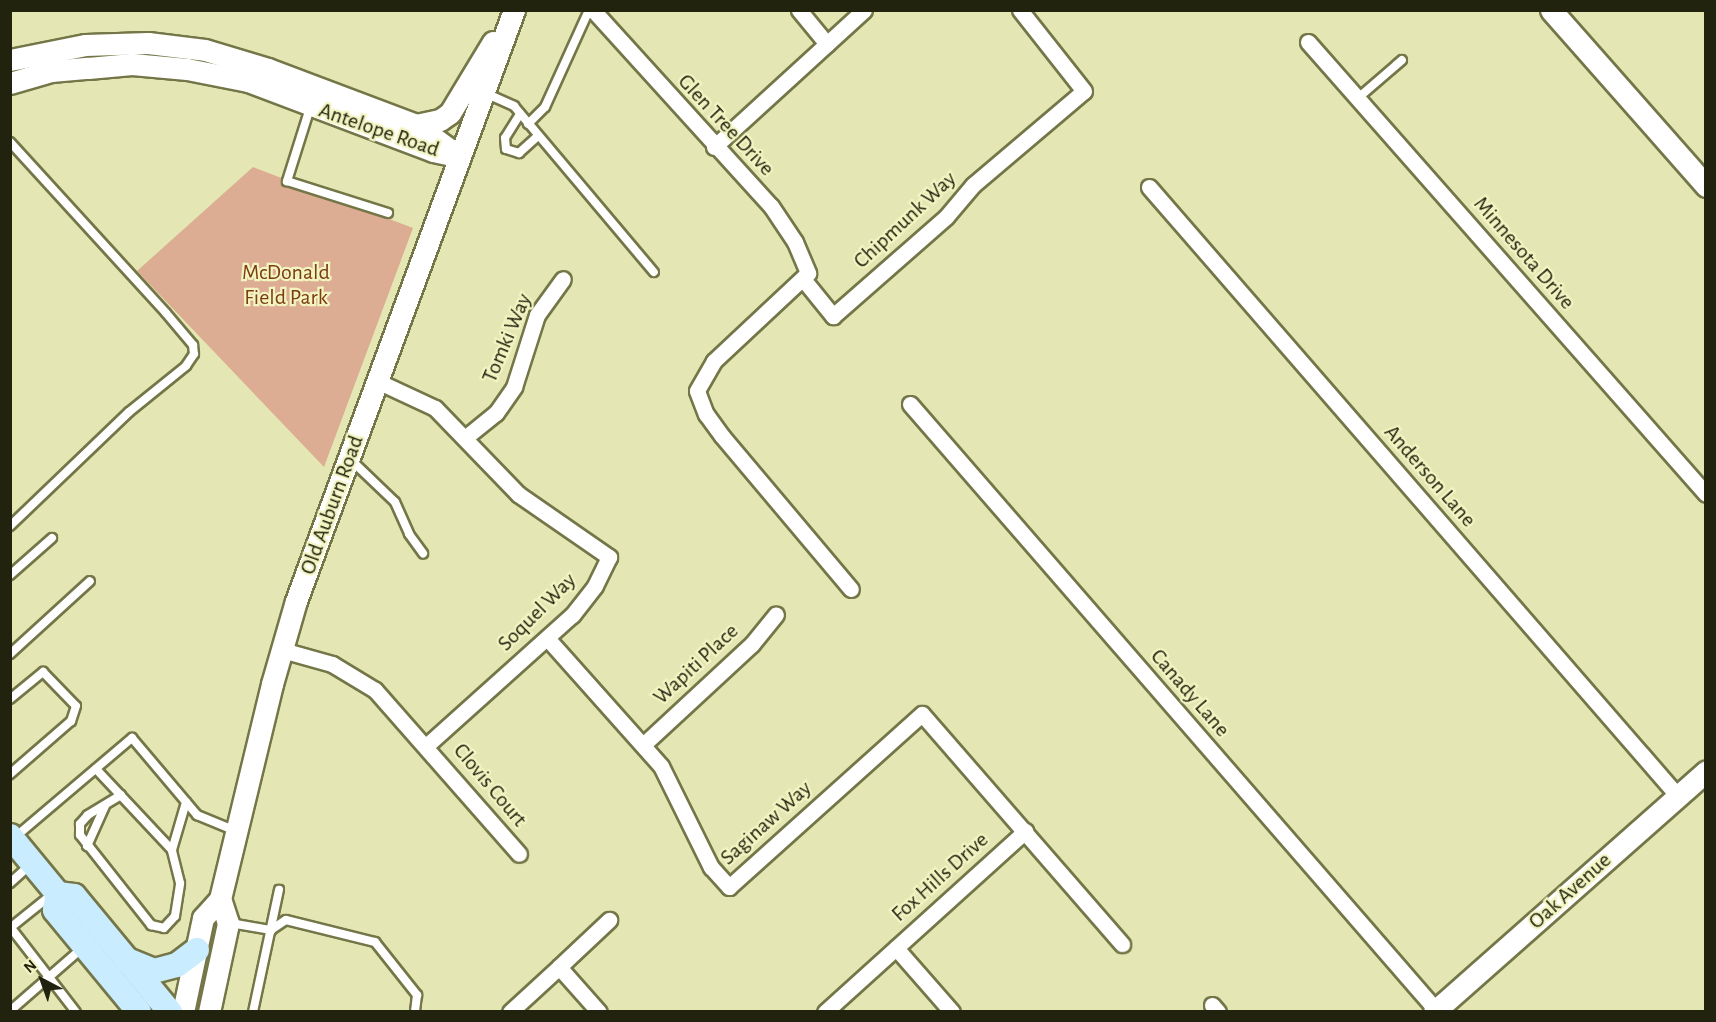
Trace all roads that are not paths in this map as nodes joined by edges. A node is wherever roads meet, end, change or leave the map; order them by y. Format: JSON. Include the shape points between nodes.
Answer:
{"nodes":[{"id":1,"x":589,"y":10,"type":"edge"},
{"id":2,"x":593,"y":10,"type":"edge"},
{"id":3,"x":799,"y":10,"type":"edge"},
{"id":4,"x":864,"y":10,"type":"edge"},
{"id":5,"x":1020,"y":10,"type":"edge"},
{"id":6,"x":1551,"y":10,"type":"edge"},
{"id":7,"x":512,"y":16,"type":"edge"},
{"id":8,"x":1308,"y":42,"type":"dead end"},
{"id":9,"x":827,"y":44,"type":"junction"},
{"id":10,"x":10,"y":60,"type":"edge"},
{"id":11,"x":1402,"y":60,"type":"dead end"},
{"id":12,"x":10,"y":83,"type":"edge"},
{"id":13,"x":483,"y":93,"type":"junction"},
{"id":14,"x":1358,"y":98,"type":"junction"},
{"id":15,"x":310,"y":106,"type":"junction"},
{"id":16,"x":520,"y":114,"type":"junction"},
{"id":17,"x":528,"y":124,"type":"junction"},
{"id":18,"x":416,"y":125,"type":"junction"},
{"id":19,"x":538,"y":136,"type":"junction"},
{"id":20,"x":10,"y":142,"type":"edge"},
{"id":21,"x":714,"y":147,"type":"junction"},
{"id":22,"x":460,"y":157,"type":"junction"},
{"id":23,"x":1706,"y":186,"type":"edge"},
{"id":24,"x":1149,"y":188,"type":"dead end"},
{"id":25,"x":388,"y":213,"type":"dead end"},
{"id":26,"x":654,"y":272,"type":"dead end"},
{"id":27,"x":563,"y":279,"type":"dead end"},
{"id":28,"x":803,"y":279,"type":"junction"},
{"id":29,"x":377,"y":381,"type":"junction"},
{"id":30,"x":910,"y":404,"type":"dead end"},
{"id":31,"x":466,"y":437,"type":"junction"},
{"id":32,"x":349,"y":458,"type":"junction"},
{"id":33,"x":1706,"y":494,"type":"edge"},
{"id":34,"x":10,"y":526,"type":"edge"},
{"id":35,"x":52,"y":538,"type":"dead end"},
{"id":36,"x":423,"y":553,"type":"dead end"},
{"id":37,"x":10,"y":575,"type":"edge"},
{"id":38,"x":90,"y":581,"type":"dead end"},
{"id":39,"x":851,"y":588,"type":"dead end"},
{"id":40,"x":776,"y":614,"type":"dead end"},
{"id":41,"x":547,"y":638,"type":"junction"},
{"id":42,"x":282,"y":650,"type":"junction"},
{"id":43,"x":10,"y":654,"type":"edge"},
{"id":44,"x":10,"y":699,"type":"edge"},
{"id":45,"x":644,"y":744,"type":"junction"},
{"id":46,"x":427,"y":745,"type":"junction"},
{"id":47,"x":96,"y":769,"type":"junction"},
{"id":48,"x":1706,"y":771,"type":"edge"},
{"id":49,"x":10,"y":774,"type":"edge"},
{"id":50,"x":121,"y":795,"type":"junction"},
{"id":51,"x":1677,"y":795,"type":"junction"},
{"id":52,"x":186,"y":802,"type":"junction"},
{"id":53,"x":105,"y":806,"type":"junction"},
{"id":54,"x":236,"y":831,"type":"junction"},
{"id":55,"x":1025,"y":831,"type":"junction"},
{"id":56,"x":12,"y":837,"type":"edge"},
{"id":57,"x":87,"y":846,"type":"junction"},
{"id":58,"x":172,"y":850,"type":"junction"},
{"id":59,"x":519,"y":854,"type":"dead end"},
{"id":60,"x":33,"y":863,"type":"junction"},
{"id":61,"x":10,"y":883,"type":"edge"},
{"id":62,"x":279,"y":890,"type":"dead end"},
{"id":63,"x":56,"y":892,"type":"junction"},
{"id":64,"x":220,"y":899,"type":"junction"},
{"id":65,"x":609,"y":920,"type":"dead end"},
{"id":66,"x":228,"y":922,"type":"junction"},
{"id":67,"x":11,"y":928,"type":"edge"},
{"id":68,"x":271,"y":930,"type":"junction"},
{"id":69,"x":1122,"y":944,"type":"dead end"},
{"id":70,"x":85,"y":946,"type":"junction"},
{"id":71,"x":896,"y":948,"type":"junction"},
{"id":72,"x":196,"y":950,"type":"junction"},
{"id":73,"x":127,"y":960,"type":"junction"},
{"id":74,"x":559,"y":967,"type":"junction"},
{"id":75,"x":49,"y":978,"type":"junction"},
{"id":76,"x":10,"y":1011,"type":"edge"},
{"id":77,"x":76,"y":1011,"type":"edge"},
{"id":78,"x":139,"y":1011,"type":"edge"},
{"id":79,"x":170,"y":1011,"type":"edge"},
{"id":80,"x":183,"y":1011,"type":"edge"},
{"id":81,"x":209,"y":1011,"type":"edge"},
{"id":82,"x":253,"y":1011,"type":"edge"},
{"id":83,"x":415,"y":1011,"type":"edge"},
{"id":84,"x":510,"y":1011,"type":"edge"},
{"id":85,"x":599,"y":1011,"type":"edge"},
{"id":86,"x":825,"y":1011,"type":"edge"},
{"id":87,"x":952,"y":1011,"type":"edge"},
{"id":88,"x":1435,"y":1011,"type":"edge"}],
"edges":[{"from":1,"to":17,"type":"lane","via":[[545,108]]},
{"from":2,"to":21,"type":"street","name":"Glen Tree Drive"},
{"from":3,"to":9,"type":"street"},
{"from":4,"to":9,"type":"street"},
{"from":5,"to":28,"type":"street","name":"Chipmunk Way","via":[[1084,92],[973,186],[946,218],[833,316]]},
{"from":6,"to":23,"type":"main road"},
{"from":7,"to":13,"type":"main road","name":"Old Auburn Road"},
{"from":7,"to":18,"type":"main road","via":[[484,53],[450,113],[440,120]]},
{"from":8,"to":14,"type":"street","name":"Minnesota Drive"},
{"from":9,"to":21,"type":"street"},
{"from":10,"to":18,"type":"main road","name":"Antelope Road","via":[[84,45],[148,43],[205,50],[268,69]]},
{"from":11,"to":14,"type":"lane"},
{"from":12,"to":15,"type":"main road","name":"Antelope Road","via":[[51,71],[132,64],[187,69],[248,81]]},
{"from":13,"to":16,"type":"lane","via":[[514,106]]},
{"from":13,"to":22,"type":"main road","name":"Old Auburn Road"},
{"from":14,"to":33,"type":"street","name":"Minnesota Drive"},
{"from":15,"to":22,"type":"main road","name":"Antelope Road","via":[[433,152]]},
{"from":15,"to":25,"type":"lane","via":[[287,181]]},
{"from":16,"to":17,"type":"lane"},
{"from":16,"to":19,"type":"lane","via":[[505,138],[506,149],[519,153]]},
{"from":17,"to":19,"type":"lane"},
{"from":18,"to":22,"type":"main road","name":"Antelope Road"},
{"from":19,"to":26,"type":"lane"},
{"from":20,"to":34,"type":"lane","via":[[166,313],[193,345],[194,354],[186,366],[129,412]]},
{"from":21,"to":28,"type":"street","name":"Glen Tree Drive","via":[[784,223],[808,273]]},
{"from":22,"to":29,"type":"main road","name":"Old Auburn Road"},
{"from":24,"to":51,"type":"street","name":"Anderson Lane"},
{"from":27,"to":31,"type":"street","name":"Tomki Way","via":[[537,315],[514,387],[495,412]]},
{"from":28,"to":39,"type":"street","via":[[714,361],[697,391],[706,414],[728,444]]},
{"from":29,"to":31,"type":"street","name":"Soquel Way","via":[[426,402]]},
{"from":29,"to":32,"type":"main road","name":"Old Auburn Road"},
{"from":30,"to":88,"type":"street","name":"Canady Lane"},
{"from":31,"to":41,"type":"street","name":"Soquel Way","via":[[518,495],[609,557],[586,600]]},
{"from":32,"to":36,"type":"lane","via":[[395,502],[409,534]]},
{"from":32,"to":42,"type":"main road","name":"Old Auburn Road"},
{"from":35,"to":37,"type":"lane"},
{"from":38,"to":43,"type":"lane"},
{"from":40,"to":45,"type":"street","name":"Wapiti Place","via":[[752,644]]},
{"from":41,"to":45,"type":"street","name":"Saginaw Way"},
{"from":41,"to":46,"type":"street","name":"Soquel Way"},
{"from":42,"to":46,"type":"street","via":[[332,664],[356,676],[383,698]]},
{"from":42,"to":54,"type":"main road","name":"Old Auburn Road"},
{"from":44,"to":49,"type":"lane","via":[[43,672],[76,706],[71,721]]},
{"from":45,"to":55,"type":"street","name":"Saginaw Way","via":[[677,794],[711,867],[729,887],[921,714]]},
{"from":46,"to":59,"type":"street","name":"Clovis Court"},
{"from":47,"to":50,"type":"lane"},
{"from":47,"to":52,"type":"lane","via":[[132,738]]},
{"from":47,"to":56,"type":"lane"},
{"from":48,"to":51,"type":"main road","name":"Oak Avenue"},
{"from":50,"to":53,"type":"lane"},
{"from":50,"to":58,"type":"lane"},
{"from":51,"to":88,"type":"main road","name":"Oak Avenue"},
{"from":52,"to":54,"type":"lane","via":[[197,815]]},
{"from":52,"to":58,"type":"lane"},
{"from":53,"to":57,"type":"lane"},
{"from":53,"to":57,"type":"lane","via":[[80,824],[80,835]]},
{"from":54,"to":64,"type":"main road","name":"Old Auburn Road"},
{"from":55,"to":69,"type":"street"},
{"from":55,"to":71,"type":"street","name":"Fox Hills Drive"},
{"from":56,"to":60,"type":"main road"},
{"from":57,"to":58,"type":"lane","via":[[151,925],[164,928],[175,916],[180,883]]},
{"from":60,"to":61,"type":"lane"},
{"from":60,"to":63,"type":"main road"},
{"from":62,"to":68,"type":"lane"},
{"from":63,"to":67,"type":"lane"},
{"from":63,"to":70,"type":"main road","via":[[55,910]]},
{"from":63,"to":73,"type":"main road","via":[[74,896]]},
{"from":64,"to":66,"type":"main road"},
{"from":64,"to":72,"type":"main road","via":[[203,918]]},
{"from":65,"to":74,"type":"street"},
{"from":66,"to":68,"type":"lane"},
{"from":66,"to":81,"type":"main road"},
{"from":67,"to":75,"type":"lane"},
{"from":68,"to":82,"type":"lane"},
{"from":68,"to":83,"type":"lane","via":[[286,920],[375,942],[417,995]]},
{"from":70,"to":75,"type":"lane"},
{"from":70,"to":78,"type":"main road"},
{"from":71,"to":86,"type":"street"},
{"from":71,"to":87,"type":"street","name":"Fox Hills Drive"},
{"from":72,"to":73,"type":"main road","via":[[177,964],[154,971]]},
{"from":72,"to":80,"type":"main road"},
{"from":73,"to":79,"type":"main road"},
{"from":74,"to":84,"type":"street"},
{"from":74,"to":85,"type":"street"},
{"from":75,"to":76,"type":"lane"},
{"from":75,"to":77,"type":"lane"}]}
